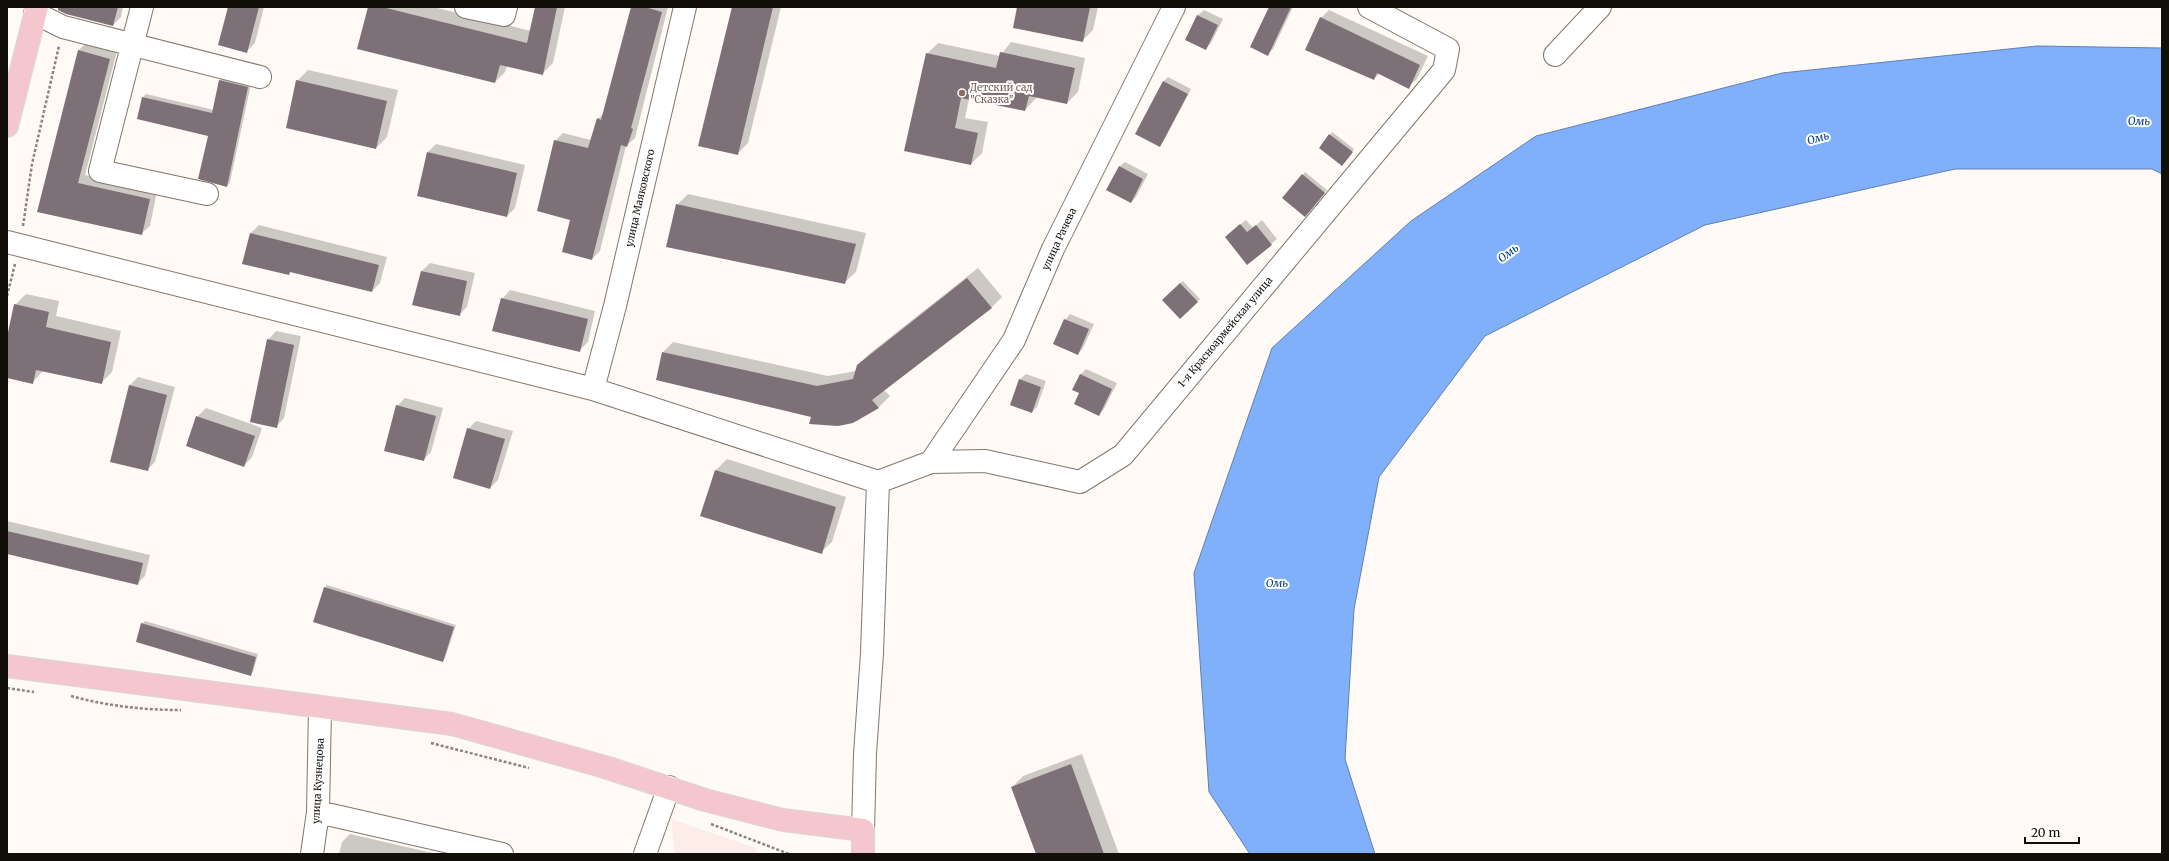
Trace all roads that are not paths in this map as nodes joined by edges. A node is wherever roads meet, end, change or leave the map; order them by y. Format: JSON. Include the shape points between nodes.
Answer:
{"nodes":[{"id":1,"x":142,"y":7,"type":"edge"},
{"id":2,"x":466,"y":7,"type":"edge"},
{"id":3,"x":506,"y":7,"type":"edge"},
{"id":4,"x":685,"y":7,"type":"edge"},
{"id":5,"x":1174,"y":7,"type":"edge"},
{"id":6,"x":1368,"y":7,"type":"edge"},
{"id":7,"x":1600,"y":7,"type":"edge"},
{"id":8,"x":36,"y":10,"type":"edge"},
{"id":9,"x":132,"y":44,"type":"junction"},
{"id":10,"x":1555,"y":56,"type":"dead end"},
{"id":11,"x":260,"y":77,"type":"dead end"},
{"id":12,"x":7,"y":126,"type":"edge"},
{"id":13,"x":207,"y":194,"type":"dead end"},
{"id":14,"x":13,"y":243,"type":"edge"},
{"id":15,"x":593,"y":389,"type":"junction"},
{"id":16,"x":931,"y":462,"type":"junction"},
{"id":17,"x":878,"y":482,"type":"junction"},
{"id":18,"x":7,"y":666,"type":"edge"},
{"id":19,"x":320,"y":708,"type":"junction"},
{"id":20,"x":669,"y":787,"type":"junction"},
{"id":21,"x":318,"y":812,"type":"junction"},
{"id":22,"x":863,"y":830,"type":"junction"},
{"id":23,"x":312,"y":854,"type":"edge"},
{"id":24,"x":502,"y":854,"type":"edge"},
{"id":25,"x":645,"y":854,"type":"edge"},
{"id":26,"x":862,"y":854,"type":"edge"}],
"edges":[{"from":1,"to":9,"type":"street"},
{"from":2,"to":3,"type":"street","via":[[504,15]]},
{"from":4,"to":15,"type":"street","name":"улица Маяковского"},
{"from":5,"to":16,"type":"street","name":"улица Рачева","via":[[1053,249],[1014,340]]},
{"from":6,"to":16,"type":"street","name":"1-я Красноармейская улица","via":[[1448,49],[1444,70],[1123,455],[1080,482],[984,461]]},
{"from":7,"to":10,"type":"street"},
{"from":8,"to":9,"type":"street","via":[[64,27]]},
{"from":8,"to":12,"type":"main road"},
{"from":9,"to":11,"type":"street"},
{"from":9,"to":13,"type":"street","via":[[100,171]]},
{"from":14,"to":15,"type":"street"},
{"from":15,"to":17,"type":"street"},
{"from":16,"to":17,"type":"street","name":"1-я Красноармейская улица"},
{"from":17,"to":22,"type":"street"},
{"from":18,"to":19,"type":"main road"},
{"from":19,"to":20,"type":"main road","via":[[452,724]]},
{"from":19,"to":21,"type":"street","name":"улица Кузнецова"},
{"from":20,"to":22,"type":"main road","via":[[705,800],[783,820]]},
{"from":20,"to":25,"type":"street"},
{"from":21,"to":23,"type":"street","name":"улица Кузнецова"},
{"from":21,"to":24,"type":"street"},
{"from":22,"to":26,"type":"main road"}]}
